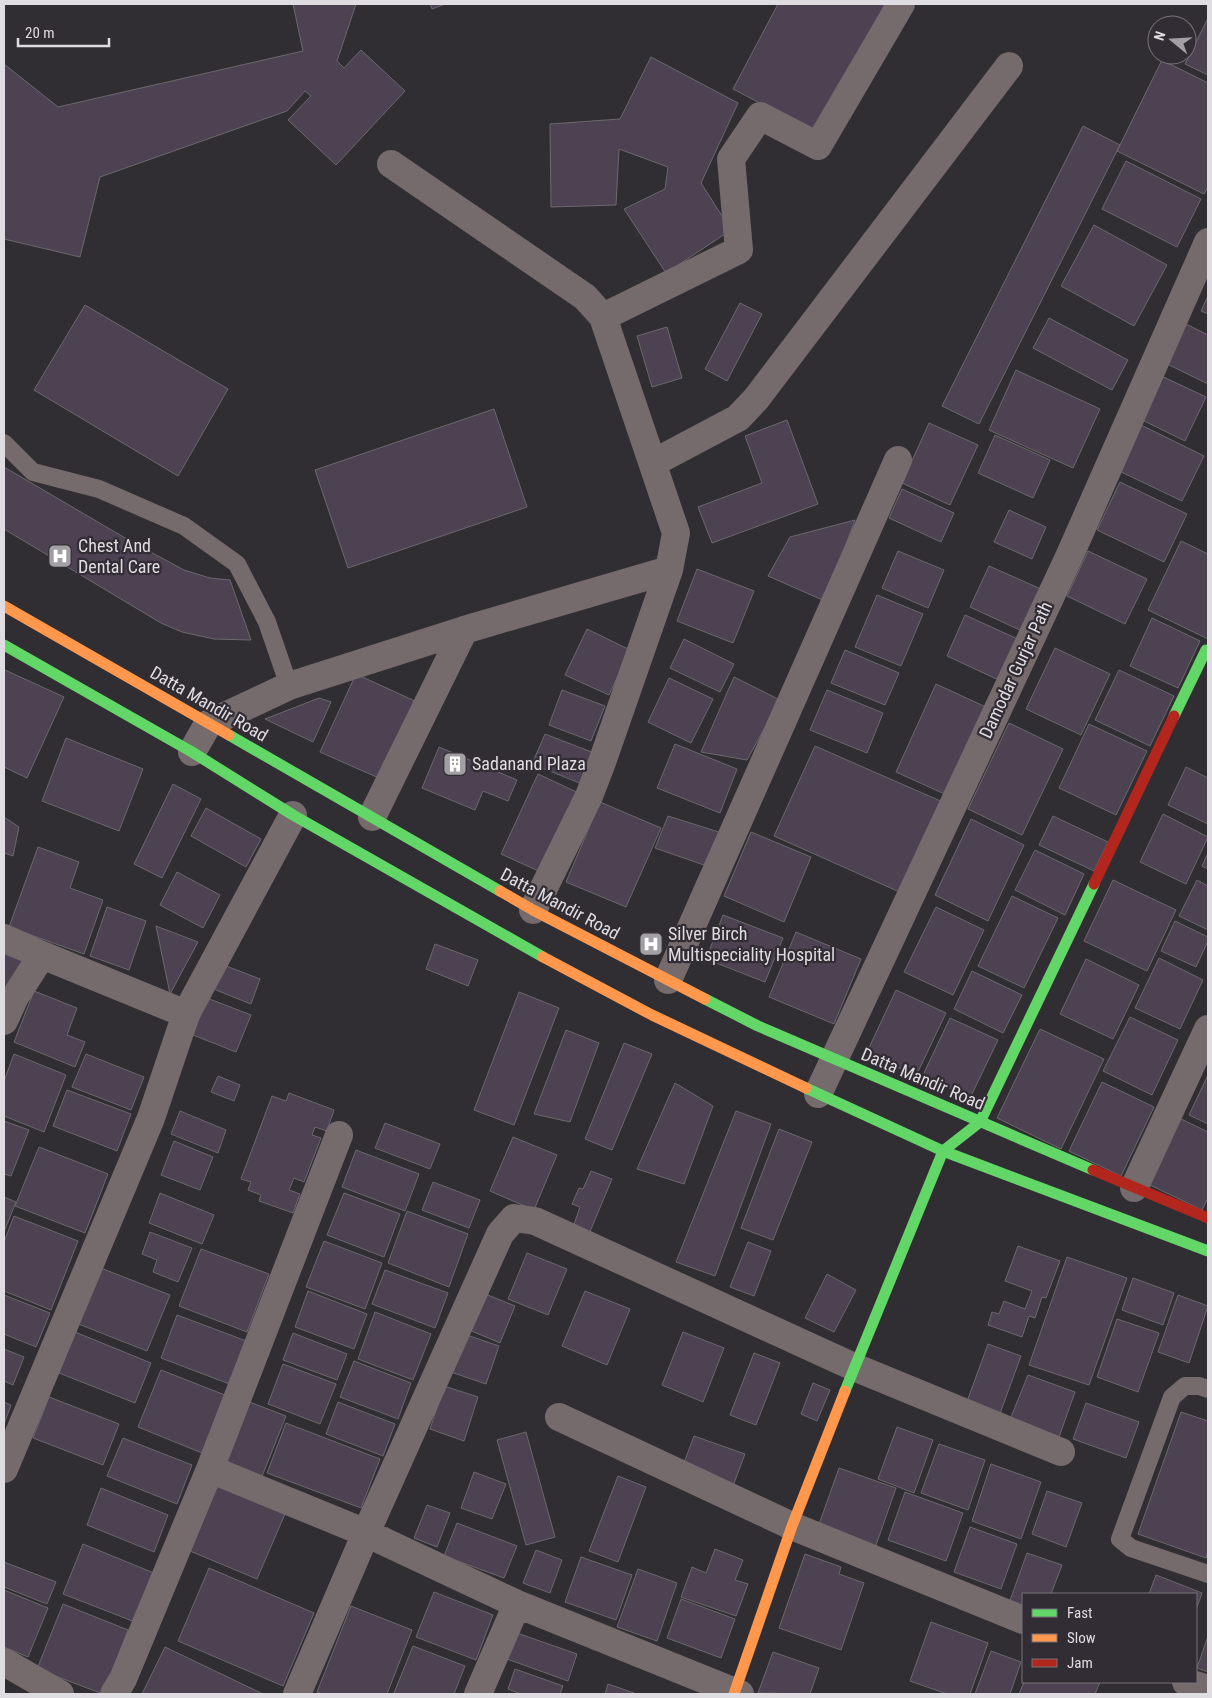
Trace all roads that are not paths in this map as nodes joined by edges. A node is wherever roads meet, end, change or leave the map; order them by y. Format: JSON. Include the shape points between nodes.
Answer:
{"nodes":[{"id":1,"x":901,"y":4,"type":"edge"},
{"id":2,"x":1010,"y":66,"type":"dead end"},
{"id":3,"x":391,"y":164,"type":"dead end"},
{"id":4,"x":1208,"y":242,"type":"edge"},
{"id":5,"x":603,"y":317,"type":"junction"},
{"id":6,"x":4,"y":443,"type":"edge"},
{"id":7,"x":898,"y":460,"type":"dead end"},
{"id":8,"x":652,"y":463,"type":"junction"},
{"id":9,"x":669,"y":570,"type":"junction"},
{"id":10,"x":4,"y":606,"type":"edge"},
{"id":11,"x":464,"y":630,"type":"junction"},
{"id":12,"x":4,"y":645,"type":"edge"},
{"id":13,"x":1206,"y":650,"type":"dead end"},
{"id":14,"x":289,"y":686,"type":"junction"},
{"id":15,"x":208,"y":724,"type":"junction"},
{"id":16,"x":192,"y":752,"type":"junction"},
{"id":17,"x":293,"y":815,"type":"junction"},
{"id":18,"x":372,"y":817,"type":"junction"},
{"id":19,"x":533,"y":910,"type":"junction"},
{"id":20,"x":4,"y":938,"type":"edge"},
{"id":21,"x":42,"y":955,"type":"junction"},
{"id":22,"x":668,"y":980,"type":"junction"},
{"id":23,"x":186,"y":1014,"type":"junction"},
{"id":24,"x":4,"y":1021,"type":"edge"},
{"id":25,"x":1208,"y":1029,"type":"edge"},
{"id":26,"x":833,"y":1059,"type":"junction"},
{"id":27,"x":818,"y":1094,"type":"junction"},
{"id":28,"x":980,"y":1122,"type":"junction"},
{"id":29,"x":339,"y":1135,"type":"dead end"},
{"id":30,"x":943,"y":1151,"type":"junction"},
{"id":31,"x":1134,"y":1188,"type":"junction"},
{"id":32,"x":1208,"y":1218,"type":"edge"},
{"id":33,"x":1208,"y":1251,"type":"edge"},
{"id":34,"x":854,"y":1367,"type":"junction"},
{"id":35,"x":1208,"y":1389,"type":"edge"},
{"id":36,"x":559,"y":1417,"type":"dead end"},
{"id":37,"x":1061,"y":1452,"type":"dead end"},
{"id":38,"x":4,"y":1469,"type":"edge"},
{"id":39,"x":210,"y":1469,"type":"junction"},
{"id":40,"x":792,"y":1526,"type":"junction"},
{"id":41,"x":366,"y":1533,"type":"junction"},
{"id":42,"x":1208,"y":1574,"type":"edge"},
{"id":43,"x":517,"y":1604,"type":"junction"},
{"id":44,"x":1022,"y":1620,"type":"edge"},
{"id":45,"x":4,"y":1662,"type":"edge"},
{"id":46,"x":1189,"y":1683,"type":"edge"},
{"id":47,"x":1208,"y":1690,"type":"edge"},
{"id":48,"x":60,"y":1694,"type":"edge"},
{"id":49,"x":114,"y":1694,"type":"edge"},
{"id":50,"x":297,"y":1694,"type":"edge"},
{"id":51,"x":478,"y":1694,"type":"edge"},
{"id":52,"x":736,"y":1694,"type":"edge"}],
"edges":[{"from":1,"to":5,"type":"street","via":[[818,146],[760,116],[731,159],[739,250]]},
{"from":2,"to":8,"type":"street","via":[[756,399],[738,418]]},
{"from":3,"to":5,"type":"street","via":[[585,297]]},
{"from":4,"to":26,"type":"street","name":"Damodar Gurjar Path","via":[[1069,558]]},
{"from":5,"to":8,"type":"street"},
{"from":6,"to":14,"type":"lane","via":[[33,472],[99,490],[184,526],[237,564],[267,622]]},
{"from":7,"to":22,"type":"street"},
{"from":8,"to":9,"type":"street","via":[[676,533]]},
{"from":9,"to":11,"type":"street"},
{"from":9,"to":19,"type":"street","via":[[589,796]]},
{"from":10,"to":15,"type":"main road","name":"Datta Mandir Road"},
{"from":11,"to":14,"type":"street"},
{"from":11,"to":18,"type":"street"},
{"from":12,"to":16,"type":"main road"},
{"from":13,"to":28,"type":"main road"},
{"from":14,"to":15,"type":"street"},
{"from":15,"to":16,"type":"street"},
{"from":15,"to":18,"type":"main road","name":"Datta Mandir Road"},
{"from":16,"to":17,"type":"main road"},
{"from":17,"to":23,"type":"street"},
{"from":17,"to":27,"type":"main road","via":[[643,1011]]},
{"from":18,"to":19,"type":"main road","name":"Datta Mandir Road"},
{"from":19,"to":22,"type":"main road","name":"Datta Mandir Road"},
{"from":20,"to":21,"type":"street"},
{"from":21,"to":23,"type":"street"},
{"from":21,"to":24,"type":"street"},
{"from":22,"to":26,"type":"main road","name":"Datta Mandir Road","via":[[758,1026]]},
{"from":23,"to":38,"type":"street","via":[[151,1118]]},
{"from":25,"to":31,"type":"street"},
{"from":26,"to":27,"type":"street","name":"Damodar Gurjar Path"},
{"from":26,"to":28,"type":"main road","name":"Datta Mandir Road"},
{"from":27,"to":30,"type":"main road"},
{"from":28,"to":30,"type":"main road"},
{"from":28,"to":31,"type":"main road","name":"Datta Mandir Road"},
{"from":29,"to":39,"type":"street"},
{"from":30,"to":33,"type":"main road"},
{"from":30,"to":34,"type":"main road"},
{"from":31,"to":32,"type":"main road","name":"Datta Mandir Road"},
{"from":34,"to":37,"type":"street"},
{"from":34,"to":40,"type":"main road"},
{"from":34,"to":41,"type":"street","via":[[534,1221],[514,1218],[500,1234]]},
{"from":35,"to":42,"type":"lane","via":[[1185,1386],[1172,1397],[1120,1539],[1131,1548]]},
{"from":36,"to":40,"type":"street"},
{"from":39,"to":41,"type":"street"},
{"from":39,"to":49,"type":"street"},
{"from":40,"to":44,"type":"street"},
{"from":40,"to":52,"type":"main road"},
{"from":41,"to":43,"type":"street"},
{"from":41,"to":50,"type":"street"},
{"from":43,"to":51,"type":"street"},
{"from":43,"to":52,"type":"street"},
{"from":45,"to":48,"type":"street"},
{"from":46,"to":47,"type":"street"}]}
